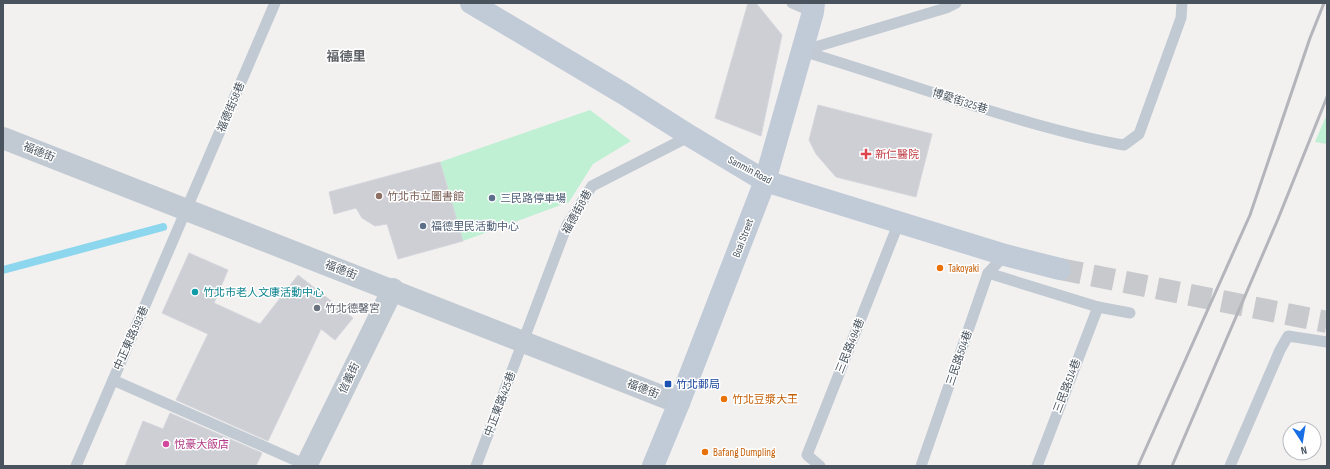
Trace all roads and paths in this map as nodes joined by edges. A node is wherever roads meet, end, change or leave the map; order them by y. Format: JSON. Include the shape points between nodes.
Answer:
{"nodes":[{"id":1,"x":275,"y":3,"type":"edge"},
{"id":2,"x":471,"y":3,"type":"edge"},
{"id":3,"x":792,"y":3,"type":"edge"},
{"id":4,"x":956,"y":3,"type":"edge"},
{"id":5,"x":1182,"y":3,"type":"edge"},
{"id":6,"x":814,"y":7,"type":"edge"},
{"id":7,"x":802,"y":52,"type":"junction"},
{"id":8,"x":690,"y":136,"type":"junction"},
{"id":9,"x":3,"y":138,"type":"edge"},
{"id":10,"x":765,"y":181,"type":"junction"},
{"id":11,"x":187,"y":211,"type":"junction"},
{"id":12,"x":900,"y":222,"type":"junction"},
{"id":13,"x":1005,"y":255,"type":"junction"},
{"id":14,"x":1060,"y":269,"type":"tunnel mouth"},
{"id":15,"x":988,"y":273,"type":"junction"},
{"id":16,"x":393,"y":290,"type":"junction"},
{"id":17,"x":1098,"y":307,"type":"junction"},
{"id":18,"x":1130,"y":313,"type":"dead end"},
{"id":19,"x":523,"y":342,"type":"junction"},
{"id":20,"x":1327,"y":342,"type":"edge"},
{"id":21,"x":113,"y":380,"type":"junction"},
{"id":22,"x":679,"y":403,"type":"junction"},
{"id":23,"x":76,"y":466,"type":"edge"},
{"id":24,"x":306,"y":466,"type":"edge"},
{"id":25,"x":476,"y":466,"type":"edge"},
{"id":26,"x":653,"y":466,"type":"edge"},
{"id":27,"x":820,"y":466,"type":"edge"},
{"id":28,"x":921,"y":466,"type":"edge"},
{"id":29,"x":1037,"y":466,"type":"edge"},
{"id":30,"x":1230,"y":466,"type":"edge"}],
"edges":[{"from":1,"to":11,"type":"lane","name":"福德街58巷"},
{"from":2,"to":8,"type":"street","name":"Sanmin Road"},
{"from":3,"to":6,"type":"lane"},
{"from":4,"to":7,"type":"lane"},
{"from":5,"to":7,"type":"lane","name":"博愛街325巷","via":[[1181,18],[1139,134],[1124,145],[984,110]]},
{"from":6,"to":7,"type":"street","name":"Boai Street"},
{"from":7,"to":10,"type":"street","name":"Boai Street"},
{"from":8,"to":10,"type":"street","name":"Sanmin Road"},
{"from":8,"to":19,"type":"lane","name":"福德街8巷","via":[[592,186],[567,225]]},
{"from":9,"to":11,"type":"street","name":"福德街"},
{"from":10,"to":12,"type":"street","name":"Sanmin Road"},
{"from":10,"to":22,"type":"street","name":"Boai Street"},
{"from":11,"to":16,"type":"street","name":"福德街"},
{"from":11,"to":21,"type":"lane","name":"中正東路393巷"},
{"from":12,"to":13,"type":"street","name":"Sanmin Road"},
{"from":12,"to":27,"type":"lane","name":"三民路494巷","via":[[807,455]]},
{"from":13,"to":14,"type":"street","name":"Sanmin Road"},
{"from":13,"to":15,"type":"lane","name":"三民路504巷"},
{"from":15,"to":17,"type":"lane"},
{"from":15,"to":28,"type":"lane","name":"三民路504巷"},
{"from":16,"to":19,"type":"street","name":"福德街"},
{"from":16,"to":24,"type":"street","name":"信義街"},
{"from":17,"to":18,"type":"lane"},
{"from":17,"to":29,"type":"lane","name":"三民路514巷"},
{"from":19,"to":22,"type":"street","name":"福德街"},
{"from":19,"to":25,"type":"lane","name":"中正東路425巷"},
{"from":20,"to":30,"type":"lane","via":[[1288,336]]},
{"from":21,"to":23,"type":"lane","name":"中正東路393巷"},
{"from":21,"to":24,"type":"lane"},
{"from":22,"to":26,"type":"street","name":"Boai Street"}]}
